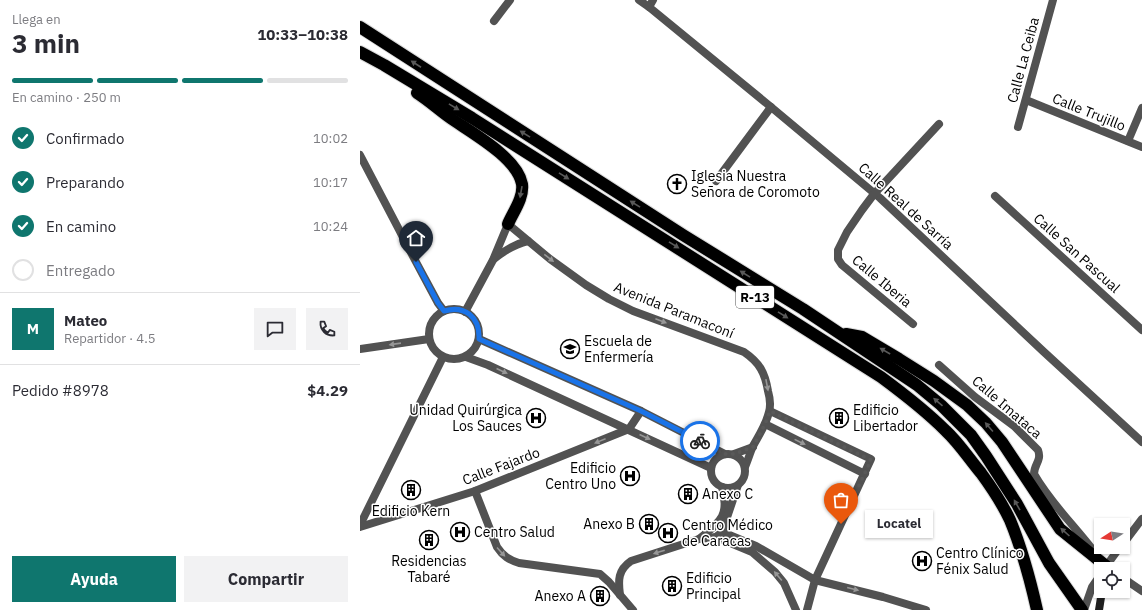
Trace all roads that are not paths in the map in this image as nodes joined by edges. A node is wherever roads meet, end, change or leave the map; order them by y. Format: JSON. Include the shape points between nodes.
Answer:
{"nodes":[{"id":1,"x":510,"y":0,"type":"edge"},
{"id":2,"x":639,"y":0,"type":"edge"},
{"id":3,"x":1053,"y":0,"type":"edge"},
{"id":4,"x":651,"y":4,"type":"edge"},
{"id":5,"x":494,"y":21,"type":"dead end"},
{"id":6,"x":360,"y":27,"type":"edge"},
{"id":7,"x":360,"y":52,"type":"edge"},
{"id":8,"x":384,"y":65,"type":"junction"},
{"id":9,"x":1026,"y":100,"type":"junction"},
{"id":10,"x":771,"y":107,"type":"junction"},
{"id":11,"x":1142,"y":108,"type":"edge"},
{"id":12,"x":939,"y":124,"type":"dead end"},
{"id":13,"x":1018,"y":127,"type":"dead end"},
{"id":14,"x":1128,"y":142,"type":"junction"},
{"id":15,"x":1142,"y":147,"type":"edge"},
{"id":16,"x":360,"y":155,"type":"edge"},
{"id":17,"x":716,"y":181,"type":"dead end"},
{"id":18,"x":874,"y":194,"type":"junction"},
{"id":19,"x":995,"y":196,"type":"dead end"},
{"id":20,"x":508,"y":224,"type":"junction"},
{"id":21,"x":528,"y":241,"type":"junction"},
{"id":22,"x":493,"y":260,"type":"junction"},
{"id":23,"x":444,"y":311,"type":"junction"},
{"id":24,"x":465,"y":312,"type":"junction"},
{"id":25,"x":913,"y":324,"type":"dead end"},
{"id":26,"x":1142,"y":330,"type":"edge"},
{"id":27,"x":837,"y":332,"type":"junction"},
{"id":28,"x":429,"y":339,"type":"junction"},
{"id":29,"x":479,"y":339,"type":"junction"},
{"id":30,"x":360,"y":349,"type":"edge"},
{"id":31,"x":443,"y":357,"type":"junction"},
{"id":32,"x":466,"y":357,"type":"junction"},
{"id":33,"x":939,"y":365,"type":"dead end"},
{"id":34,"x":641,"y":411,"type":"junction"},
{"id":35,"x":770,"y":411,"type":"junction"},
{"id":36,"x":765,"y":424,"type":"junction"},
{"id":37,"x":629,"y":429,"type":"junction"},
{"id":38,"x":1142,"y":442,"type":"edge"},
{"id":39,"x":753,"y":447,"type":"junction"},
{"id":40,"x":725,"y":454,"type":"junction"},
{"id":41,"x":734,"y":454,"type":"junction"},
{"id":42,"x":745,"y":467,"type":"junction"},
{"id":43,"x":711,"y":468,"type":"junction"},
{"id":44,"x":865,"y":474,"type":"junction"},
{"id":45,"x":738,"y":485,"type":"junction"},
{"id":46,"x":722,"y":487,"type":"junction"},
{"id":47,"x":475,"y":491,"type":"junction"},
{"id":48,"x":1142,"y":519,"type":"edge"},
{"id":49,"x":360,"y":526,"type":"edge"},
{"id":50,"x":719,"y":534,"type":"junction"},
{"id":51,"x":1130,"y":535,"type":"edge"},
{"id":52,"x":699,"y":539,"type":"junction"},
{"id":53,"x":1097,"y":562,"type":"edge"},
{"id":54,"x":1100,"y":562,"type":"edge"},
{"id":55,"x":815,"y":580,"type":"junction"},
{"id":56,"x":1130,"y":583,"type":"edge"},
{"id":57,"x":1094,"y":584,"type":"edge"},
{"id":58,"x":1142,"y":591,"type":"edge"},
{"id":59,"x":620,"y":595,"type":"junction"},
{"id":60,"x":1101,"y":598,"type":"edge"},
{"id":61,"x":633,"y":610,"type":"edge"},
{"id":62,"x":796,"y":610,"type":"edge"},
{"id":63,"x":808,"y":610,"type":"edge"},
{"id":64,"x":926,"y":610,"type":"edge"},
{"id":65,"x":1037,"y":610,"type":"edge"},
{"id":66,"x":1083,"y":610,"type":"edge"},
{"id":67,"x":1099,"y":610,"type":"edge"}],
"edges":[{"from":1,"to":5,"type":"street"},
{"from":2,"to":4,"type":"street","name":"Calle Real de Sarría"},
{"from":3,"to":9,"type":"street","name":"Calle La Ceiba"},
{"from":4,"to":10,"type":"street","name":"Calle Real de Sarría"},
{"from":27,"to":6,"type":"highway","number":"R-13","one_way":true},
{"from":7,"to":8,"type":"highway","number":"R-13"},
{"from":8,"to":20,"type":"highway","one_way":true,"via":[[397,80],[492,146],[512,165],[522,185],[521,194]]},
{"from":8,"to":65,"type":"highway","number":"R-13","one_way":true,"via":[[479,122],[814,334],[911,399],[947,432],[994,491],[1019,544]]},
{"from":9,"to":13,"type":"street","name":"Calle La Ceiba"},
{"from":9,"to":14,"type":"street","name":"Calle Trujillo"},
{"from":10,"to":17,"type":"street"},
{"from":10,"to":18,"type":"street","name":"Calle Real de Sarría"},
{"from":11,"to":14,"type":"street"},
{"from":12,"to":18,"type":"street","name":"Calle Iberia"},
{"from":14,"to":15,"type":"street","name":"Calle Trujillo"},
{"from":16,"to":23,"type":"street"},
{"from":18,"to":25,"type":"street","name":"Calle Iberia","via":[[847,232],[838,250],[838,259]]},
{"from":18,"to":38,"type":"street","name":"Calle Real de Sarría"},
{"from":19,"to":26,"type":"street","name":"Calle San Pascual"},
{"from":20,"to":21,"type":"street","name":"Avenida Paramaconí"},
{"from":20,"to":22,"type":"street"},
{"from":21,"to":22,"type":"street","via":[[509,248]]},
{"from":21,"to":35,"type":"street","name":"Avenida Paramaconí","one_way":true,"via":[[586,285],[609,299],[633,311],[744,352],[753,358],[765,376]]},
{"from":22,"to":24,"type":"street"},
{"from":23,"to":24,"type":"street","via":[[458,309]]},
{"from":23,"to":28,"type":"street","via":[[433,319]]},
{"from":24,"to":29,"type":"street","via":[[471,315],[478,326]]},
{"from":53,"to":27,"type":"highway","number":"R-13","one_way":true,"via":[[1060,529],[1002,442],[968,405],[916,369],[862,338]]},
{"from":66,"to":27,"type":"highway","number":"R-13","one_way":true,"via":[[1049,563],[1001,478],[971,435],[917,385]]},
{"from":28,"to":30,"type":"street","one_way":true},
{"from":28,"to":31,"type":"street","via":[[436,352]]},
{"from":29,"to":32,"type":"street"},
{"from":29,"to":34,"type":"street"},
{"from":31,"to":32,"type":"street","via":[[454,360]]},
{"from":31,"to":49,"type":"street"},
{"from":32,"to":37,"type":"street","one_way":true},
{"from":33,"to":54,"type":"street","name":"Calle Imataca","via":[[1014,426],[1038,450],[1040,456],[1034,474]]},
{"from":34,"to":37,"type":"street"},
{"from":34,"to":40,"type":"street"},
{"from":35,"to":36,"type":"street","name":"Avenida Paramaconí"},
{"from":35,"to":44,"type":"street","via":[[871,460]]},
{"from":36,"to":39,"type":"street","name":"Avenida Paramaconí"},
{"from":36,"to":44,"type":"street","one_way":true},
{"from":37,"to":43,"type":"street","one_way":true},
{"from":37,"to":47,"type":"street","name":"Calle Fajardo","one_way":true},
{"from":39,"to":41,"type":"street"},
{"from":39,"to":42,"type":"street","name":"Avenida Paramaconí"},
{"from":40,"to":41,"type":"street"},
{"from":40,"to":43,"type":"street","via":[[716,459]]},
{"from":41,"to":42,"type":"street","via":[[743,461]]},
{"from":42,"to":45,"type":"street","via":[[744,477]]},
{"from":43,"to":46,"type":"street","via":[[712,477]]},
{"from":44,"to":55,"type":"street"},
{"from":45,"to":46,"type":"street"},
{"from":45,"to":50,"type":"street"},
{"from":46,"to":52,"type":"street","via":[[725,497],[722,518]]},
{"from":47,"to":49,"type":"street","name":"Calle Fajardo"},
{"from":47,"to":59,"type":"street","one_way":true,"via":[[497,547],[510,560],[600,574]]},
{"from":48,"to":51,"type":"street"},
{"from":50,"to":52,"type":"street"},
{"from":50,"to":55,"type":"street","via":[[756,546]]},
{"from":62,"to":50,"type":"street","one_way":true,"via":[[784,583],[775,572],[752,552]]},
{"from":52,"to":59,"type":"street","one_way":true,"via":[[626,564],[619,577]]},
{"from":55,"to":63,"type":"street"},
{"from":55,"to":64,"type":"street","one_way":true},
{"from":56,"to":58,"type":"street"},
{"from":57,"to":66,"type":"street","number":"R-13"},
{"from":59,"to":61,"type":"street"},
{"from":60,"to":67,"type":"main road"}]}
